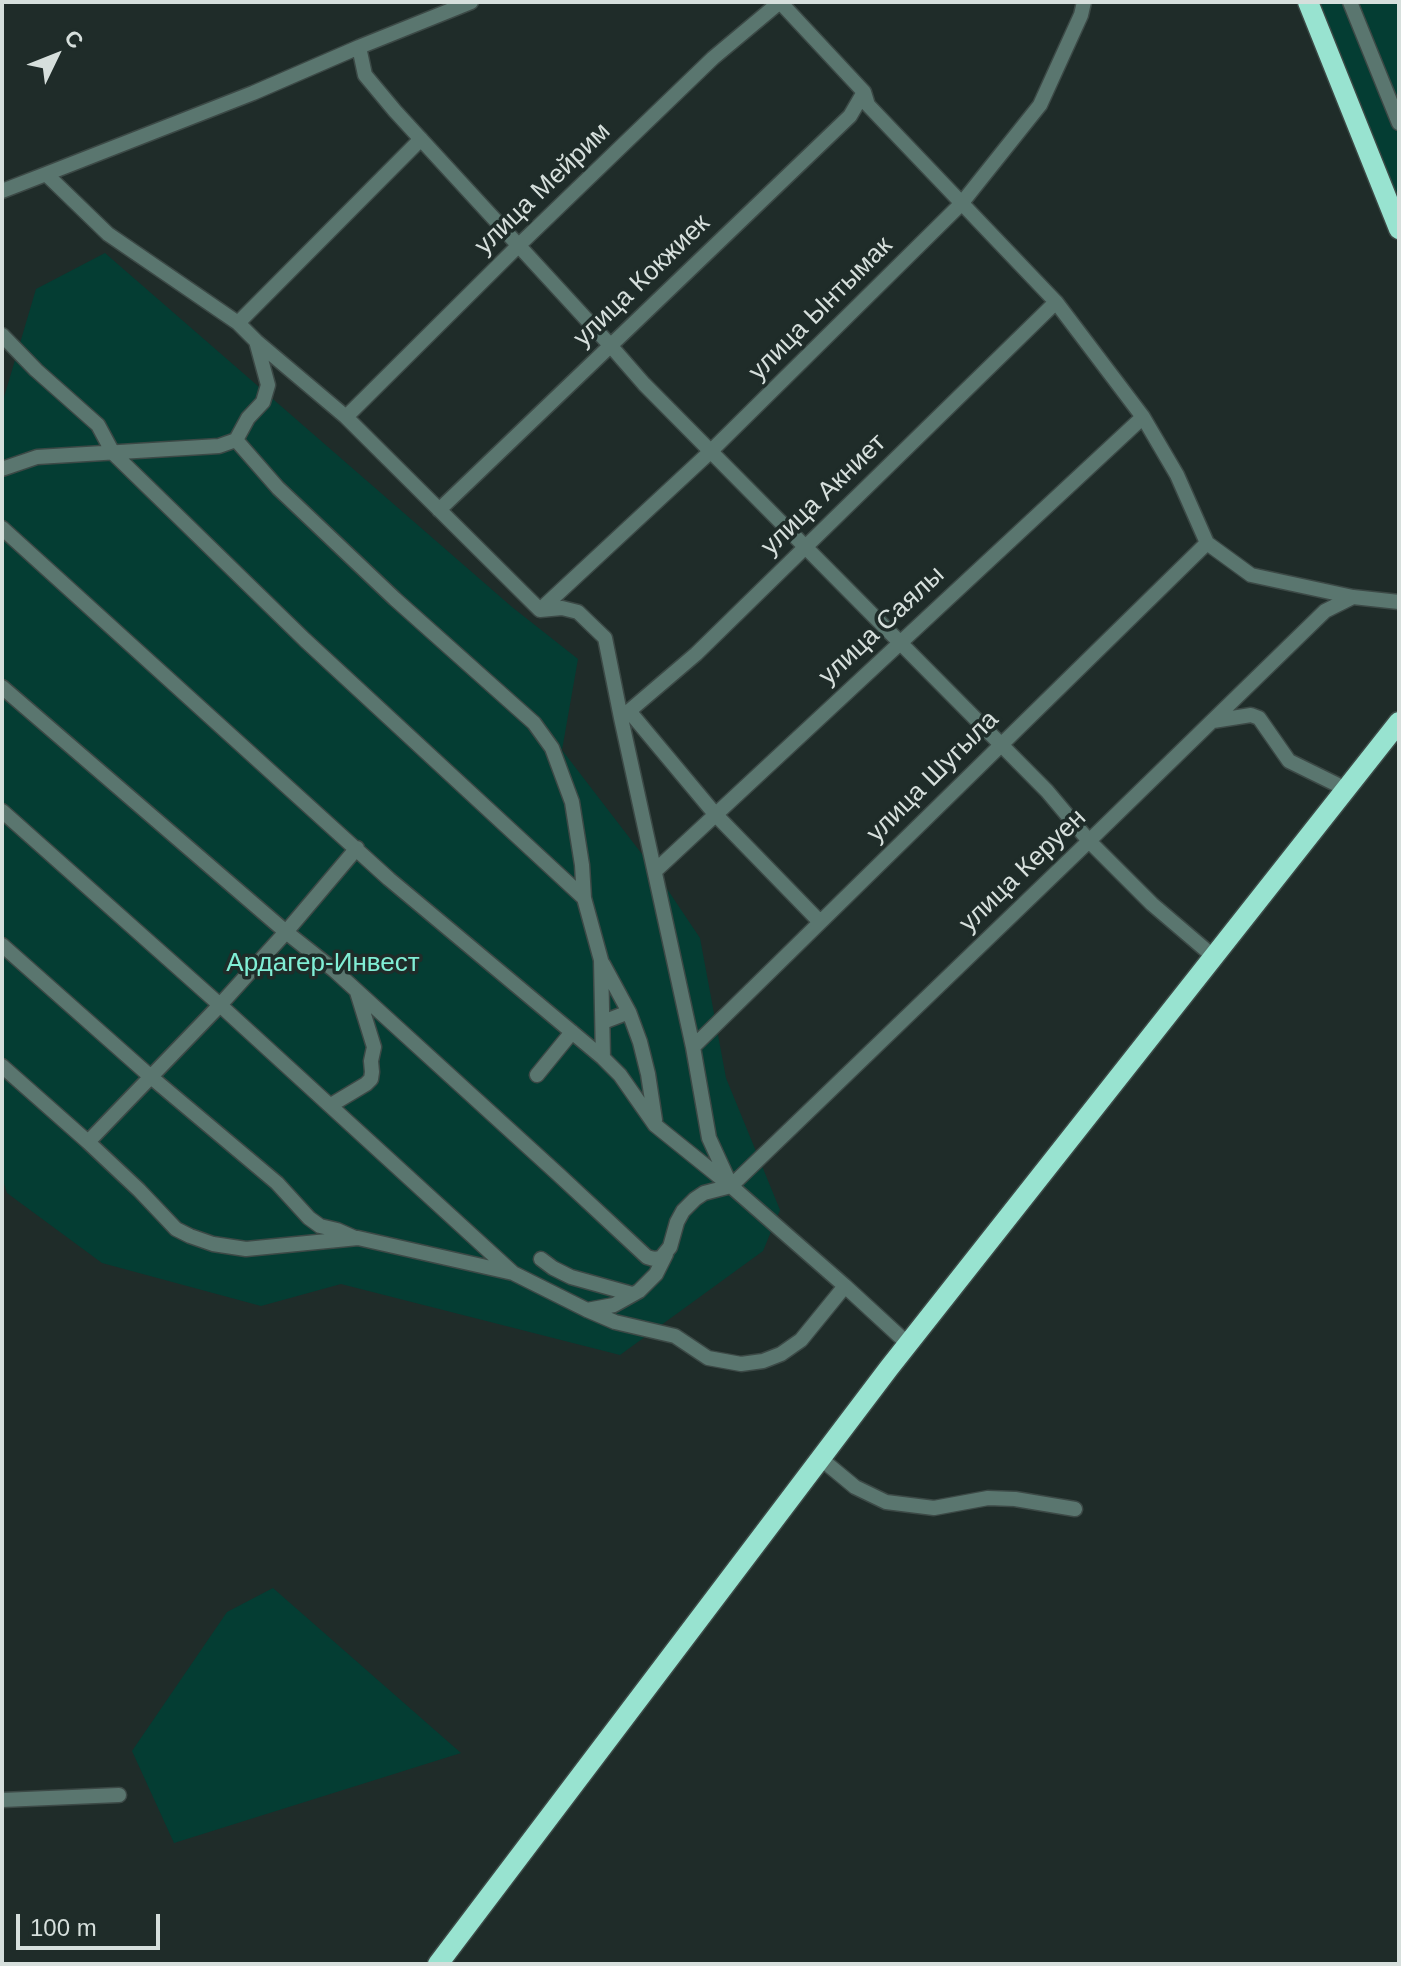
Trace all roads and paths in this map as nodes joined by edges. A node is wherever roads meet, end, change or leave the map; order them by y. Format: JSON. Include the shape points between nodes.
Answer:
{"nodes":[{"id":1,"x":471,"y":2,"type":"edge"},
{"id":2,"x":780,"y":2,"type":"edge"},
{"id":3,"x":1084,"y":2,"type":"edge"},
{"id":4,"x":1308,"y":2,"type":"edge"},
{"id":5,"x":1350,"y":2,"type":"edge"},
{"id":6,"x":359,"y":47,"type":"junction"},
{"id":7,"x":866,"y":99,"type":"junction"},
{"id":8,"x":1399,"y":123,"type":"edge"},
{"id":9,"x":421,"y":140,"type":"junction"},
{"id":10,"x":46,"y":174,"type":"junction"},
{"id":11,"x":2,"y":191,"type":"edge"},
{"id":12,"x":961,"y":204,"type":"junction"},
{"id":13,"x":1399,"y":229,"type":"edge"},
{"id":14,"x":518,"y":246,"type":"junction"},
{"id":15,"x":1056,"y":302,"type":"junction"},
{"id":16,"x":238,"y":323,"type":"junction"},
{"id":17,"x":2,"y":335,"type":"edge"},
{"id":18,"x":256,"y":341,"type":"junction"},
{"id":19,"x":610,"y":345,"type":"junction"},
{"id":20,"x":346,"y":417,"type":"junction"},
{"id":21,"x":1143,"y":417,"type":"junction"},
{"id":22,"x":236,"y":440,"type":"junction"},
{"id":23,"x":710,"y":452,"type":"junction"},
{"id":24,"x":113,"y":453,"type":"junction"},
{"id":25,"x":2,"y":469,"type":"edge"},
{"id":26,"x":439,"y":510,"type":"junction"},
{"id":27,"x":2,"y":528,"type":"edge"},
{"id":28,"x":1207,"y":543,"type":"junction"},
{"id":29,"x":806,"y":546,"type":"junction"},
{"id":30,"x":1353,"y":597,"type":"junction"},
{"id":31,"x":1399,"y":602,"type":"edge"},
{"id":32,"x":540,"y":610,"type":"junction"},
{"id":33,"x":901,"y":642,"type":"junction"},
{"id":34,"x":2,"y":687,"type":"edge"},
{"id":35,"x":625,"y":715,"type":"junction"},
{"id":36,"x":1212,"y":721,"type":"junction"},
{"id":37,"x":1399,"y":722,"type":"edge"},
{"id":38,"x":1001,"y":744,"type":"junction"},
{"id":39,"x":1346,"y":789,"type":"junction"},
{"id":40,"x":2,"y":811,"type":"edge"},
{"id":41,"x":715,"y":814,"type":"junction"},
{"id":42,"x":1089,"y":841,"type":"junction"},
{"id":43,"x":357,"y":848,"type":"junction"},
{"id":44,"x":655,"y":871,"type":"junction"},
{"id":45,"x":584,"y":898,"type":"junction"},
{"id":46,"x":820,"y":922,"type":"junction"},
{"id":47,"x":286,"y":932,"type":"junction"},
{"id":48,"x":2,"y":945,"type":"edge"},
{"id":49,"x":1214,"y":957,"type":"junction"},
{"id":50,"x":601,"y":960,"type":"junction"},
{"id":51,"x":356,"y":991,"type":"junction"},
{"id":52,"x":220,"y":1005,"type":"junction"},
{"id":53,"x":629,"y":1012,"type":"junction"},
{"id":54,"x":603,"y":1022,"type":"junction"},
{"id":55,"x":572,"y":1032,"type":"junction"},
{"id":56,"x":693,"y":1047,"type":"junction"},
{"id":57,"x":603,"y":1058,"type":"junction"},
{"id":58,"x":2,"y":1066,"type":"edge"},
{"id":59,"x":537,"y":1075,"type":"dead end"},
{"id":60,"x":151,"y":1077,"type":"junction"},
{"id":61,"x":331,"y":1105,"type":"junction"},
{"id":62,"x":655,"y":1125,"type":"junction"},
{"id":63,"x":88,"y":1142,"type":"junction"},
{"id":64,"x":731,"y":1186,"type":"junction"},
{"id":65,"x":355,"y":1238,"type":"junction"},
{"id":66,"x":666,"y":1253,"type":"junction"},
{"id":67,"x":541,"y":1259,"type":"dead end"},
{"id":68,"x":513,"y":1273,"type":"junction"},
{"id":69,"x":845,"y":1286,"type":"junction"},
{"id":70,"x":632,"y":1294,"type":"junction"},
{"id":71,"x":587,"y":1310,"type":"junction"},
{"id":72,"x":908,"y":1344,"type":"junction"},
{"id":73,"x":820,"y":1458,"type":"junction"},
{"id":74,"x":1075,"y":1509,"type":"dead end"},
{"id":75,"x":119,"y":1795,"type":"dead end"},
{"id":76,"x":2,"y":1800,"type":"edge"},
{"id":77,"x":438,"y":1964,"type":"edge"}],
"edges":[{"from":1,"to":6,"type":"street"},
{"from":2,"to":7,"type":"street","name":"улица Мейрим"},
{"from":2,"to":14,"type":"street","name":"улица Мейрим","via":[[713,58]]},
{"from":3,"to":12,"type":"street","name":"улица Ынтымак","via":[[1040,105]]},
{"from":4,"to":13,"type":"highway"},
{"from":5,"to":8,"type":"street"},
{"from":6,"to":9,"type":"street","via":[[365,75]]},
{"from":6,"to":10,"type":"street"},
{"from":7,"to":12,"type":"street","name":"улица Мейрим"},
{"from":7,"to":19,"type":"street","name":"улица Кокжиек"},
{"from":9,"to":14,"type":"street"},
{"from":9,"to":16,"type":"street"},
{"from":10,"to":11,"type":"street"},
{"from":10,"to":16,"type":"street","via":[[108,234]]},
{"from":12,"to":15,"type":"street","name":"улица Мейрим"},
{"from":12,"to":23,"type":"street","name":"улица Ынтымак"},
{"from":14,"to":19,"type":"street"},
{"from":14,"to":20,"type":"street","name":"улица Мейрим"},
{"from":15,"to":21,"type":"street","name":"улица Мейрим"},
{"from":15,"to":29,"type":"street","name":"улица Акниет"},
{"from":16,"to":18,"type":"street"},
{"from":17,"to":24,"type":"street","via":[[98,425]]},
{"from":18,"to":20,"type":"street"},
{"from":18,"to":22,"type":"street","via":[[268,385],[263,402]]},
{"from":19,"to":23,"type":"street"},
{"from":19,"to":26,"type":"street","name":"улица Кокжиек"},
{"from":20,"to":26,"type":"street"},
{"from":21,"to":28,"type":"street","name":"улица Мейрим","via":[[1177,475]]},
{"from":21,"to":33,"type":"street","name":"улица Саялы"},
{"from":22,"to":24,"type":"street","via":[[219,446]]},
{"from":22,"to":45,"type":"street","via":[[278,488],[534,723],[552,748],[572,802]]},
{"from":23,"to":29,"type":"street"},
{"from":23,"to":32,"type":"street","name":"улица Ынтымак"},
{"from":24,"to":25,"type":"street","via":[[37,457]]},
{"from":24,"to":45,"type":"street","via":[[305,640]]},
{"from":26,"to":32,"type":"street"},
{"from":27,"to":43,"type":"street"},
{"from":28,"to":30,"type":"street","via":[[1251,575]]},
{"from":28,"to":38,"type":"street","name":"улица Шугыла"},
{"from":29,"to":33,"type":"street"},
{"from":29,"to":35,"type":"street","name":"улица Акниет"},
{"from":30,"to":31,"type":"street"},
{"from":30,"to":36,"type":"street","name":"улица Керуен","via":[[1325,611]]},
{"from":32,"to":35,"type":"street","via":[[578,612],[605,638]]},
{"from":33,"to":38,"type":"street"},
{"from":33,"to":41,"type":"street","name":"улица Саялы"},
{"from":34,"to":47,"type":"street"},
{"from":35,"to":41,"type":"street"},
{"from":35,"to":44,"type":"street"},
{"from":36,"to":39,"type":"street","via":[[1259,718],[1289,761]]},
{"from":36,"to":42,"type":"street","name":"улица Керуен"},
{"from":37,"to":39,"type":"highway"},
{"from":38,"to":42,"type":"street"},
{"from":38,"to":46,"type":"street","name":"улица Шугыла"},
{"from":39,"to":49,"type":"highway"},
{"from":40,"to":52,"type":"street"},
{"from":41,"to":44,"type":"street","name":"улица Саялы"},
{"from":41,"to":46,"type":"street"},
{"from":42,"to":49,"type":"street"},
{"from":42,"to":64,"type":"street","name":"улица Керуен"},
{"from":43,"to":47,"type":"street"},
{"from":43,"to":55,"type":"street"},
{"from":44,"to":56,"type":"street"},
{"from":45,"to":50,"type":"street"},
{"from":46,"to":56,"type":"street","name":"улица Шугыла"},
{"from":47,"to":51,"type":"street"},
{"from":47,"to":52,"type":"street"},
{"from":48,"to":60,"type":"street"},
{"from":49,"to":72,"type":"highway"},
{"from":50,"to":53,"type":"street"},
{"from":50,"to":54,"type":"street"},
{"from":51,"to":61,"type":"street","via":[[374,1047],[371,1079]]},
{"from":51,"to":66,"type":"street","via":[[647,1257]]},
{"from":52,"to":60,"type":"street"},
{"from":52,"to":61,"type":"street"},
{"from":53,"to":54,"type":"street"},
{"from":53,"to":62,"type":"street","via":[[648,1074]]},
{"from":54,"to":57,"type":"street"},
{"from":55,"to":57,"type":"street"},
{"from":55,"to":59,"type":"street"},
{"from":56,"to":64,"type":"street","via":[[709,1138]]},
{"from":57,"to":62,"type":"street"},
{"from":58,"to":63,"type":"street"},
{"from":60,"to":63,"type":"street"},
{"from":60,"to":65,"type":"street","via":[[277,1183],[309,1218]]},
{"from":61,"to":68,"type":"street"},
{"from":62,"to":64,"type":"street"},
{"from":63,"to":65,"type":"street","via":[[176,1229],[190,1236],[246,1249]]},
{"from":64,"to":66,"type":"street","via":[[704,1193],[683,1211]]},
{"from":64,"to":69,"type":"street"},
{"from":65,"to":68,"type":"street"},
{"from":66,"to":70,"type":"street","via":[[656,1274]]},
{"from":67,"to":70,"type":"street","via":[[571,1277]]},
{"from":68,"to":71,"type":"street"},
{"from":69,"to":71,"type":"street","via":[[801,1340],[781,1354],[741,1364],[708,1358],[675,1336]]},
{"from":69,"to":72,"type":"street"},
{"from":70,"to":71,"type":"street","via":[[614,1305]]},
{"from":72,"to":73,"type":"highway"},
{"from":73,"to":74,"type":"street","via":[[855,1487],[886,1502],[934,1508],[1015,1499]]},
{"from":73,"to":77,"type":"highway"},
{"from":75,"to":76,"type":"street"}]}
